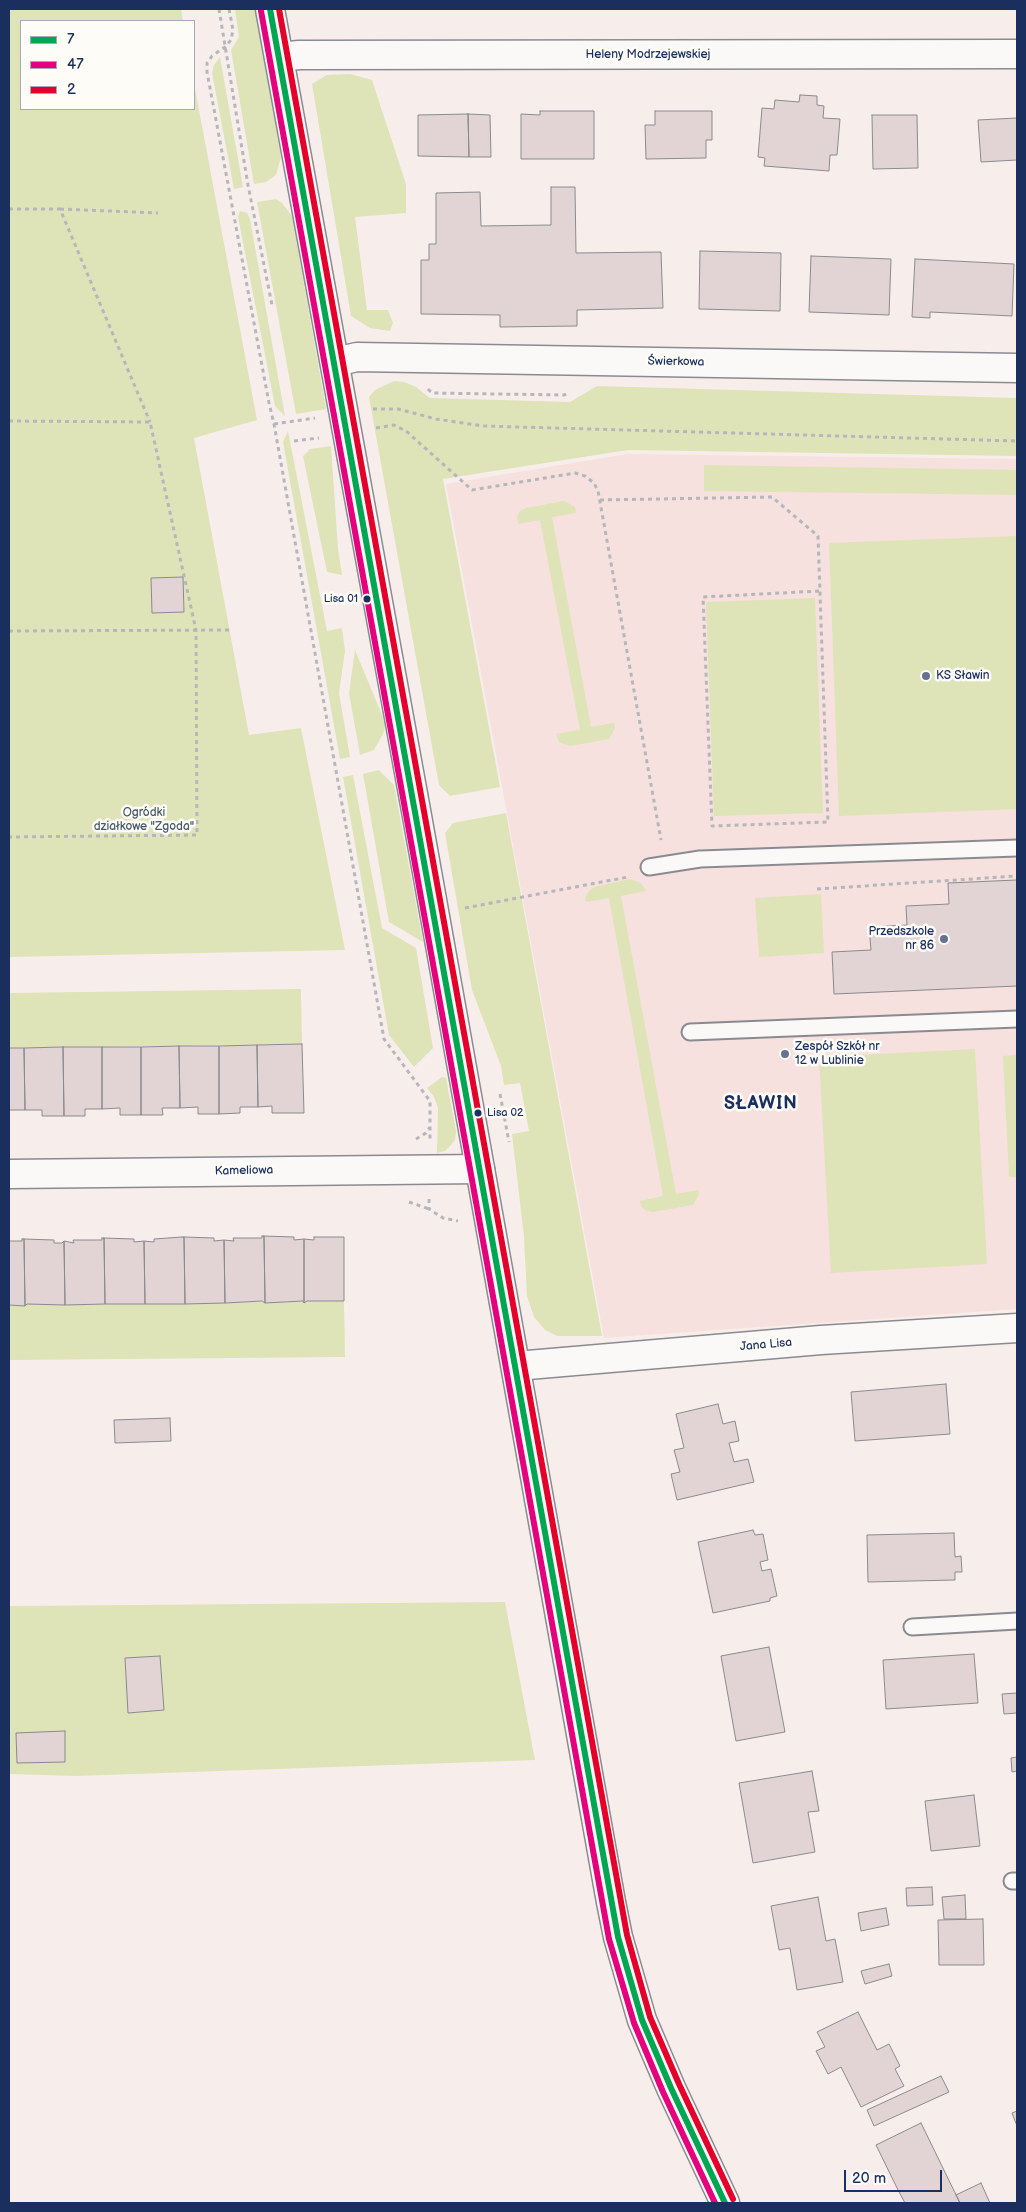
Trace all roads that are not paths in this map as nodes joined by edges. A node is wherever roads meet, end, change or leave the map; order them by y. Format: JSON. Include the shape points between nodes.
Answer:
{"nodes":[{"id":1,"x":270,"y":9,"type":"edge"},
{"id":2,"x":1017,"y":54,"type":"edge"},
{"id":3,"x":279,"y":57,"type":"junction"},
{"id":4,"x":335,"y":362,"type":"junction"},
{"id":5,"x":1017,"y":368,"type":"edge"},
{"id":6,"x":1017,"y":848,"type":"edge"},
{"id":7,"x":649,"y":867,"type":"dead end"},
{"id":8,"x":1017,"y":1019,"type":"edge"},
{"id":9,"x":690,"y":1032,"type":"dead end"},
{"id":10,"x":480,"y":1168,"type":"junction"},
{"id":11,"x":9,"y":1174,"type":"edge"},
{"id":12,"x":1017,"y":1328,"type":"edge"},
{"id":13,"x":516,"y":1366,"type":"junction"},
{"id":14,"x":1017,"y":1621,"type":"edge"},
{"id":15,"x":912,"y":1627,"type":"dead end"},
{"id":16,"x":726,"y":2203,"type":"edge"}],
"edges":[{"from":1,"to":3,"type":"street"},
{"from":2,"to":3,"type":"street","name":"Heleny Modrzejewskiej"},
{"from":3,"to":4,"type":"street"},
{"from":4,"to":5,"type":"street","name":"Świerkowa","via":[[356,357]]},
{"from":4,"to":10,"type":"street"},
{"from":6,"to":7,"type":"lane","via":[[700,859]]},
{"from":8,"to":9,"type":"lane"},
{"from":10,"to":11,"type":"street","name":"Kameliowa"},
{"from":10,"to":13,"type":"street"},
{"from":12,"to":13,"type":"street","name":"Jana Lisa","via":[[821,1340]]},
{"from":13,"to":16,"type":"street","via":[[553,1588],[618,1937],[642,2020],[670,2088]]},
{"from":14,"to":15,"type":"lane"}]}
